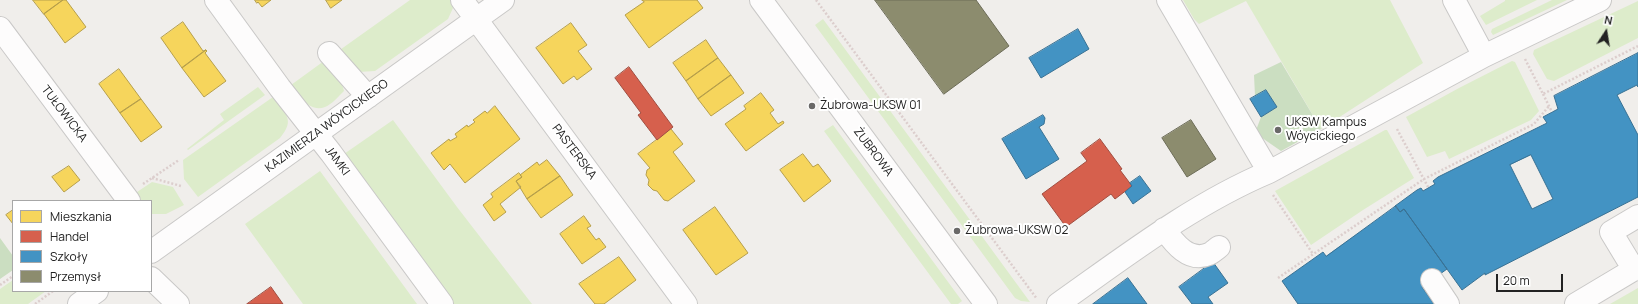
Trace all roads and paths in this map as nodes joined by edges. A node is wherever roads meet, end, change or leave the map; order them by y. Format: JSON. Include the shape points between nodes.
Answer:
{"nodes":[{"id":1,"x":216,"y":0,"type":"edge"},
{"id":2,"x":462,"y":0,"type":"edge"},
{"id":3,"x":503,"y":0,"type":"edge"},
{"id":4,"x":761,"y":0,"type":"edge"},
{"id":5,"x":816,"y":0,"type":"edge"},
{"id":6,"x":1168,"y":0,"type":"edge"},
{"id":7,"x":1454,"y":0,"type":"edge"},
{"id":8,"x":1600,"y":0,"type":"edge"},
{"id":9,"x":476,"y":20,"type":"junction"},
{"id":10,"x":0,"y":28,"type":"edge"},
{"id":11,"x":1638,"y":46,"type":"edge"},
{"id":12,"x":1522,"y":52,"type":"dead end"},
{"id":13,"x":329,"y":53,"type":"dead end"},
{"id":14,"x":1484,"y":56,"type":"junction"},
{"id":15,"x":1543,"y":94,"type":"junction"},
{"id":16,"x":368,"y":98,"type":"junction"},
{"id":17,"x":1549,"y":106,"type":"junction"},
{"id":18,"x":1552,"y":112,"type":"dead end"},
{"id":19,"x":1396,"y":128,"type":"dead end"},
{"id":20,"x":317,"y":134,"type":"junction"},
{"id":21,"x":178,"y":160,"type":"dead end"},
{"id":22,"x":152,"y":178,"type":"junction"},
{"id":23,"x":1424,"y":179,"type":"junction"},
{"id":24,"x":1269,"y":181,"type":"junction"},
{"id":25,"x":181,"y":186,"type":"dead end"},
{"id":26,"x":1428,"y":188,"type":"dead end"},
{"id":27,"x":127,"y":199,"type":"edge"},
{"id":28,"x":1638,"y":216,"type":"edge"},
{"id":29,"x":1164,"y":229,"type":"junction"},
{"id":30,"x":155,"y":242,"type":"edge"},
{"id":31,"x":1219,"y":247,"type":"dead end"},
{"id":32,"x":1313,"y":254,"type":"junction"},
{"id":33,"x":1636,"y":268,"type":"edge"},
{"id":34,"x":12,"y":277,"type":"edge"},
{"id":35,"x":1278,"y":278,"type":"dead end"},
{"id":36,"x":152,"y":279,"type":"edge"},
{"id":37,"x":1432,"y":280,"type":"dead end"},
{"id":38,"x":0,"y":285,"type":"edge"},
{"id":39,"x":152,"y":291,"type":"edge"},
{"id":40,"x":52,"y":292,"type":"edge"},
{"id":41,"x":96,"y":292,"type":"edge"},
{"id":42,"x":1048,"y":303,"type":"edge"},
{"id":43,"x":35,"y":304,"type":"edge"},
{"id":44,"x":79,"y":304,"type":"edge"},
{"id":45,"x":160,"y":304,"type":"edge"},
{"id":46,"x":178,"y":304,"type":"edge"},
{"id":47,"x":442,"y":304,"type":"edge"},
{"id":48,"x":686,"y":304,"type":"edge"},
{"id":49,"x":986,"y":304,"type":"edge"},
{"id":50,"x":1448,"y":304,"type":"edge"},
{"id":51,"x":1576,"y":304,"type":"edge"}],
"edges":[{"from":1,"to":20,"type":"street","name":"JAMKI"},
{"from":2,"to":9,"type":"street","name":"PASTERSKA"},
{"from":3,"to":9,"type":"street","name":"KAZIMIERZA WÓYCICKIEGO"},
{"from":4,"to":49,"type":"street","name":"ŻUBROWA"},
{"from":5,"to":42,"type":"path"},
{"from":6,"to":24,"type":"street"},
{"from":7,"to":14,"type":"street"},
{"from":8,"to":14,"type":"street"},
{"from":9,"to":16,"type":"street","name":"KAZIMIERZA WÓYCICKIEGO"},
{"from":9,"to":48,"type":"street","name":"PASTERSKA"},
{"from":10,"to":27,"type":"street","name":"TUŁOWICKA"},
{"from":11,"to":15,"type":"path"},
{"from":12,"to":15,"type":"path"},
{"from":13,"to":16,"type":"street"},
{"from":14,"to":24,"type":"street"},
{"from":15,"to":17,"type":"path"},
{"from":16,"to":20,"type":"street","name":"KAZIMIERZA WÓYCICKIEGO"},
{"from":17,"to":18,"type":"path"},
{"from":17,"to":23,"type":"path","via":[[1534,124]]},
{"from":19,"to":23,"type":"path"},
{"from":20,"to":30,"type":"street","name":"KAZIMIERZA WÓYCICKIEGO"},
{"from":20,"to":47,"type":"street","name":"JAMKI"},
{"from":21,"to":22,"type":"path"},
{"from":22,"to":25,"type":"path"},
{"from":22,"to":27,"type":"path"},
{"from":23,"to":26,"type":"path"},
{"from":23,"to":32,"type":"path"},
{"from":24,"to":29,"type":"street","via":[[1239,186]]},
{"from":24,"to":32,"type":"path"},
{"from":28,"to":33,"type":"street","via":[[1611,232]]},
{"from":29,"to":31,"type":"street","via":[[1177,246],[1191,255],[1208,254]]},
{"from":29,"to":42,"type":"street"},
{"from":32,"to":35,"type":"path"},
{"from":33,"to":51,"type":"street"},
{"from":34,"to":38,"type":"path"},
{"from":36,"to":46,"type":"street"},
{"from":37,"to":50,"type":"street"},
{"from":39,"to":45,"type":"street"},
{"from":40,"to":43,"type":"path"},
{"from":41,"to":44,"type":"street"}]}
